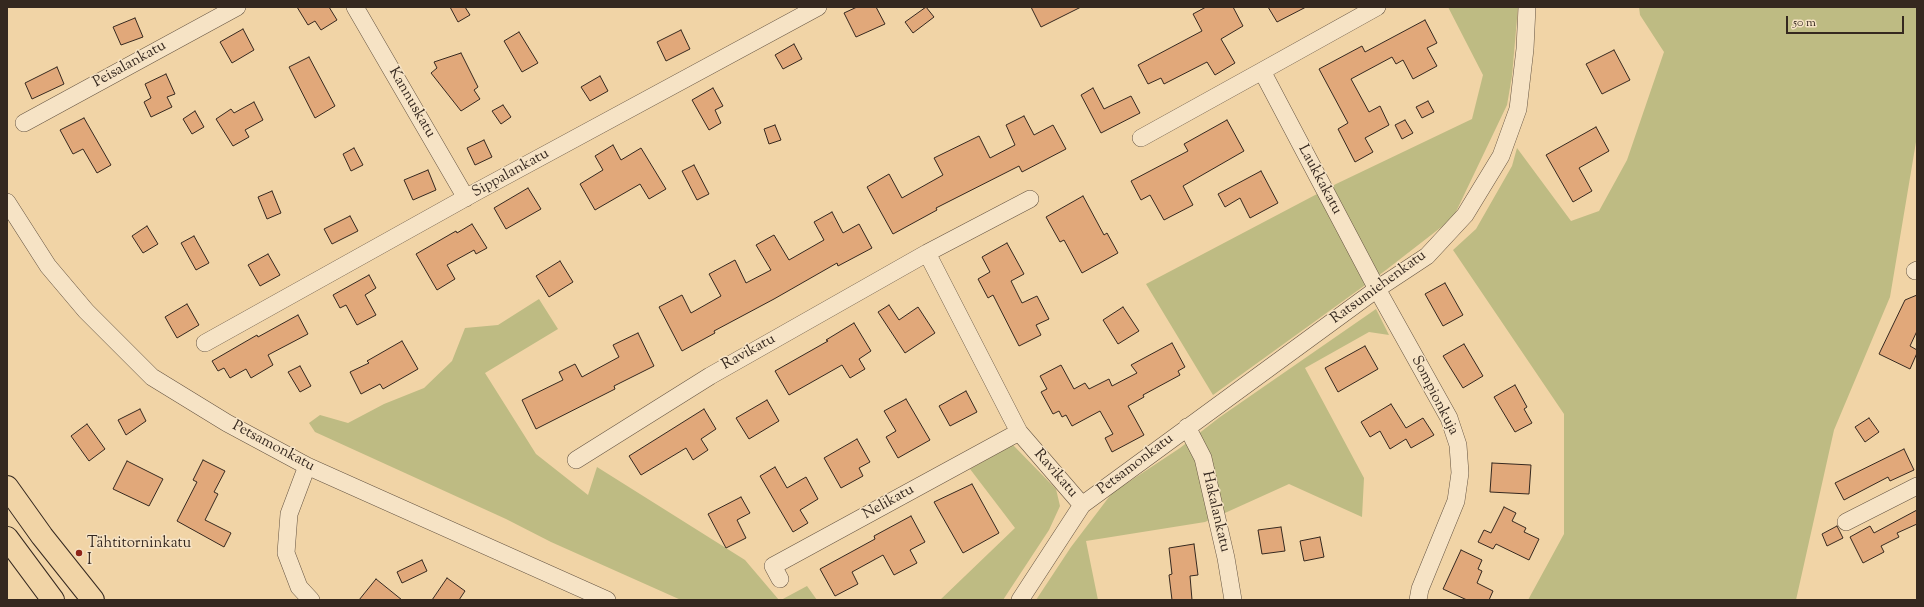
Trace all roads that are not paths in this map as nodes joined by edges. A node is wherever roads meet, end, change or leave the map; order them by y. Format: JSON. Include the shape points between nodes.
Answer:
{"nodes":[{"id":1,"x":237,"y":7,"type":"edge"},
{"id":2,"x":355,"y":7,"type":"edge"},
{"id":3,"x":818,"y":7,"type":"edge"},
{"id":4,"x":1377,"y":7,"type":"edge"},
{"id":5,"x":1527,"y":7,"type":"edge"},
{"id":6,"x":1262,"y":71,"type":"junction"},
{"id":7,"x":24,"y":123,"type":"dead end"},
{"id":8,"x":1141,"y":138,"type":"dead end"},
{"id":9,"x":466,"y":198,"type":"junction"},
{"id":10,"x":1030,"y":199,"type":"dead end"},
{"id":11,"x":7,"y":202,"type":"edge"},
{"id":12,"x":927,"y":253,"type":"junction"},
{"id":13,"x":1377,"y":289,"type":"junction"},
{"id":14,"x":205,"y":343,"type":"dead end"},
{"id":15,"x":1225,"y":401,"type":"joint"},
{"id":16,"x":1187,"y":427,"type":"junction"},
{"id":17,"x":1018,"y":432,"type":"junction"},
{"id":18,"x":576,"y":460,"type":"dead end"},
{"id":19,"x":307,"y":466,"type":"junction"},
{"id":20,"x":1917,"y":486,"type":"edge"},
{"id":21,"x":7,"y":487,"type":"edge"},
{"id":22,"x":1082,"y":505,"type":"junction"},
{"id":23,"x":1846,"y":522,"type":"dead end"},
{"id":24,"x":7,"y":538,"type":"edge"},
{"id":25,"x":780,"y":579,"type":"dead end"},
{"id":26,"x":53,"y":600,"type":"edge"},
{"id":27,"x":93,"y":600,"type":"edge"},
{"id":28,"x":311,"y":600,"type":"edge"},
{"id":29,"x":607,"y":600,"type":"edge"},
{"id":30,"x":1020,"y":600,"type":"edge"},
{"id":31,"x":1233,"y":600,"type":"edge"},
{"id":32,"x":1418,"y":600,"type":"edge"}],
"edges":[{"from":1,"to":7,"type":"street","name":"Peisalankatu"},
{"from":2,"to":9,"type":"street","name":"Kannuskatu"},
{"from":3,"to":9,"type":"street","name":"Sippalankatu"},
{"from":4,"to":6,"type":"street"},
{"from":5,"to":13,"type":"street","name":"Ratsumiehenkatu","via":[[1518,109],[1501,156],[1465,215],[1432,251]]},
{"from":6,"to":8,"type":"street"},
{"from":6,"to":13,"type":"street","name":"Laukkakatu"},
{"from":9,"to":14,"type":"street","name":"Sippalankatu"},
{"from":10,"to":12,"type":"street","name":"Ravikatu"},
{"from":11,"to":19,"type":"street","name":"Petsamonkatu","via":[[48,266],[86,311],[152,377],[227,423]]},
{"from":12,"to":17,"type":"street","name":"Ravikatu"},
{"from":12,"to":18,"type":"street","name":"Ravikatu","via":[[710,376]]},
{"from":13,"to":15,"type":"street","name":"Ratsumiehenkatu"},
{"from":13,"to":32,"type":"street","name":"Sompionkuja","via":[[1449,418],[1458,445],[1460,473],[1456,501],[1420,589]]},
{"from":15,"to":16,"type":"street","name":"Petsamonkatu"},
{"from":16,"to":22,"type":"street","name":"Petsamonkatu"},
{"from":16,"to":31,"type":"street","name":"Hakalankatu","via":[[1203,458]]},
{"from":17,"to":22,"type":"street","name":"Ravikatu"},
{"from":17,"to":25,"type":"street","name":"Nelikatu","via":[[773,566]]},
{"from":19,"to":28,"type":"street","via":[[289,514],[286,553],[299,587]]},
{"from":19,"to":29,"type":"street","name":"Petsamonkatu"},
{"from":20,"to":23,"type":"street"},
{"from":21,"to":27,"type":"main road"},
{"from":22,"to":30,"type":"street","name":"Petsamonkatu"},
{"from":24,"to":26,"type":"main road"}]}
